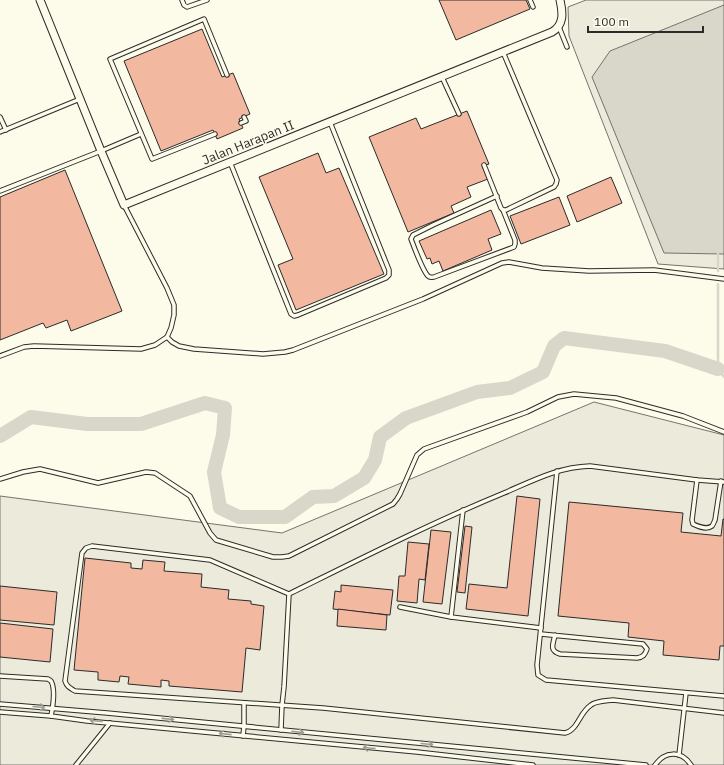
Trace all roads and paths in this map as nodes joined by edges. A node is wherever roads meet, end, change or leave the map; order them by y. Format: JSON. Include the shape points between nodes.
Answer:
{"nodes":[{"id":1,"x":40,"y":0,"type":"edge"},
{"id":2,"x":182,"y":0,"type":"edge"},
{"id":3,"x":207,"y":0,"type":"edge"},
{"id":4,"x":530,"y":0,"type":"edge"},
{"id":5,"x":561,"y":1,"type":"edge"},
{"id":6,"x":533,"y":8,"type":"dead end"},
{"id":7,"x":559,"y":27,"type":"junction"},
{"id":8,"x":567,"y":47,"type":"dead end"},
{"id":9,"x":503,"y":52,"type":"junction"},
{"id":10,"x":227,"y":75,"type":"dead end"},
{"id":11,"x":442,"y":77,"type":"junction"},
{"id":12,"x":80,"y":99,"type":"junction"},
{"id":13,"x":459,"y":114,"type":"dead end"},
{"id":14,"x":0,"y":117,"type":"edge"},
{"id":15,"x":244,"y":117,"type":"dead end"},
{"id":16,"x":330,"y":122,"type":"junction"},
{"id":17,"x":241,"y":123,"type":"dead end"},
{"id":18,"x":6,"y":130,"type":"junction"},
{"id":19,"x":0,"y":132,"type":"edge"},
{"id":20,"x":142,"y":134,"type":"junction"},
{"id":21,"x":215,"y":134,"type":"dead end"},
{"id":22,"x":101,"y":151,"type":"junction"},
{"id":23,"x":230,"y":162,"type":"junction"},
{"id":24,"x":484,"y":165,"type":"dead end"},
{"id":25,"x":0,"y":191,"type":"edge"},
{"id":26,"x":497,"y":196,"type":"junction"},
{"id":27,"x":124,"y":205,"type":"junction"},
{"id":28,"x":503,"y":210,"type":"junction"},
{"id":29,"x":724,"y":279,"type":"edge"},
{"id":30,"x":167,"y":337,"type":"junction"},
{"id":31,"x":0,"y":356,"type":"edge"},
{"id":32,"x":724,"y":432,"type":"edge"},
{"id":33,"x":557,"y":471,"type":"junction"},
{"id":34,"x":0,"y":479,"type":"edge"},
{"id":35,"x":696,"y":480,"type":"junction"},
{"id":36,"x":722,"y":482,"type":"edge"},
{"id":37,"x":463,"y":510,"type":"junction"},
{"id":38,"x":289,"y":594,"type":"junction"},
{"id":39,"x":400,"y":607,"type":"dead end"},
{"id":40,"x":451,"y":617,"type":"junction"},
{"id":41,"x":541,"y":628,"type":"junction"},
{"id":42,"x":540,"y":634,"type":"junction"},
{"id":43,"x":555,"y":636,"type":"junction"},
{"id":44,"x":0,"y":676,"type":"edge"},
{"id":45,"x":686,"y":693,"type":"junction"},
{"id":46,"x":724,"y":696,"type":"edge"},
{"id":47,"x":244,"y":703,"type":"junction"},
{"id":48,"x":0,"y":704,"type":"edge"},
{"id":49,"x":282,"y":706,"type":"junction"},
{"id":50,"x":53,"y":708,"type":"junction"},
{"id":51,"x":684,"y":709,"type":"junction"},
{"id":52,"x":0,"y":712,"type":"edge"},
{"id":53,"x":724,"y":713,"type":"edge"},
{"id":54,"x":51,"y":716,"type":"junction"},
{"id":55,"x":110,"y":723,"type":"junction"},
{"id":56,"x":244,"y":726,"type":"junction"},
{"id":57,"x":281,"y":730,"type":"junction"},
{"id":58,"x":243,"y":736,"type":"junction"},
{"id":59,"x":679,"y":755,"type":"junction"},
{"id":60,"x":594,"y":763,"type":"edge"},
{"id":61,"x":76,"y":765,"type":"edge"},
{"id":62,"x":533,"y":765,"type":"edge"},
{"id":63,"x":646,"y":765,"type":"edge"},
{"id":64,"x":655,"y":765,"type":"edge"},
{"id":65,"x":691,"y":765,"type":"edge"}],
"edges":[{"from":1,"to":12,"type":"street"},
{"from":2,"to":3,"type":"lane","via":[[188,7]]},
{"from":4,"to":6,"type":"lane"},
{"from":5,"to":7,"type":"street"},
{"from":7,"to":8,"type":"lane"},
{"from":7,"to":9,"type":"street","name":"Jalan Harapan II"},
{"from":9,"to":11,"type":"street","name":"Jalan Harapan II"},
{"from":9,"to":28,"type":"lane","via":[[557,180],[554,187]]},
{"from":10,"to":20,"type":"lane","via":[[204,19],[110,59]]},
{"from":11,"to":13,"type":"lane"},
{"from":11,"to":16,"type":"street","name":"Jalan Harapan II"},
{"from":12,"to":18,"type":"lane"},
{"from":12,"to":22,"type":"street"},
{"from":14,"to":18,"type":"lane"},
{"from":15,"to":17,"type":"lane","via":[[246,121]]},
{"from":16,"to":23,"type":"street","name":"Jalan Harapan II"},
{"from":16,"to":23,"type":"lane","via":[[389,275],[298,315],[291,314]]},
{"from":18,"to":19,"type":"lane"},
{"from":20,"to":21,"type":"lane","via":[[152,159]]},
{"from":20,"to":22,"type":"lane"},
{"from":22,"to":25,"type":"lane"},
{"from":22,"to":27,"type":"street"},
{"from":23,"to":27,"type":"street","name":"Jalan Harapan II"},
{"from":24,"to":26,"type":"lane"},
{"from":26,"to":28,"type":"lane"},
{"from":26,"to":28,"type":"lane","via":[[413,235],[411,239],[427,275],[434,277],[514,247],[515,240]]},
{"from":27,"to":30,"type":"lane","via":[[174,305],[174,315]]},
{"from":29,"to":30,"type":"lane","via":[[654,270],[589,271],[542,268],[509,262],[293,350],[263,354],[214,351],[178,346]]},
{"from":30,"to":31,"type":"lane","via":[[155,345],[141,349],[34,346]]},
{"from":32,"to":34,"type":"lane","via":[[683,416],[616,398],[574,394],[563,396],[527,412],[424,449],[417,455],[393,504],[289,556],[282,557],[273,557],[216,540],[190,496],[154,473],[146,472],[98,483],[40,469]]},
{"from":33,"to":35,"type":"lane","via":[[590,466]]},
{"from":33,"to":37,"type":"lane"},
{"from":33,"to":41,"type":"lane"},
{"from":35,"to":36,"type":"lane"},
{"from":35,"to":36,"type":"lane","via":[[692,520],[693,524],[706,528],[713,525],[715,520]]},
{"from":37,"to":38,"type":"lane"},
{"from":37,"to":40,"type":"lane"},
{"from":38,"to":47,"type":"lane","via":[[210,560],[92,546],[82,553],[65,681],[69,688],[75,691]]},
{"from":38,"to":49,"type":"lane"},
{"from":39,"to":40,"type":"lane"},
{"from":40,"to":41,"type":"lane"},
{"from":41,"to":42,"type":"lane"},
{"from":42,"to":43,"type":"lane"},
{"from":42,"to":45,"type":"lane","via":[[538,675],[546,680]]},
{"from":43,"to":43,"type":"lane","via":[[643,644],[647,649],[642,657],[637,658],[560,654],[553,651]]},
{"from":44,"to":50,"type":"lane","via":[[48,679],[54,687]]},
{"from":45,"to":46,"type":"lane"},
{"from":45,"to":51,"type":"lane"},
{"from":47,"to":49,"type":"lane"},
{"from":47,"to":56,"type":"lane"},
{"from":48,"to":50,"type":"lane","one_way":true},
{"from":49,"to":51,"type":"lane","via":[[564,733],[573,729],[584,711],[598,703],[613,700]]},
{"from":49,"to":57,"type":"lane"},
{"from":50,"to":54,"type":"lane"},
{"from":50,"to":56,"type":"lane","one_way":true},
{"from":51,"to":53,"type":"lane"},
{"from":51,"to":59,"type":"lane"},
{"from":52,"to":54,"type":"lane"},
{"from":55,"to":54,"type":"lane","one_way":true},
{"from":58,"to":55,"type":"lane","one_way":true},
{"from":55,"to":61,"type":"lane"},
{"from":56,"to":57,"type":"lane"},
{"from":56,"to":58,"type":"lane"},
{"from":57,"to":60,"type":"lane","one_way":true},
{"from":62,"to":58,"type":"lane","one_way":true},
{"from":59,"to":64,"type":"lane","via":[[665,756]]},
{"from":59,"to":65,"type":"lane","via":[[686,758]]},
{"from":60,"to":63,"type":"lane"}]}
